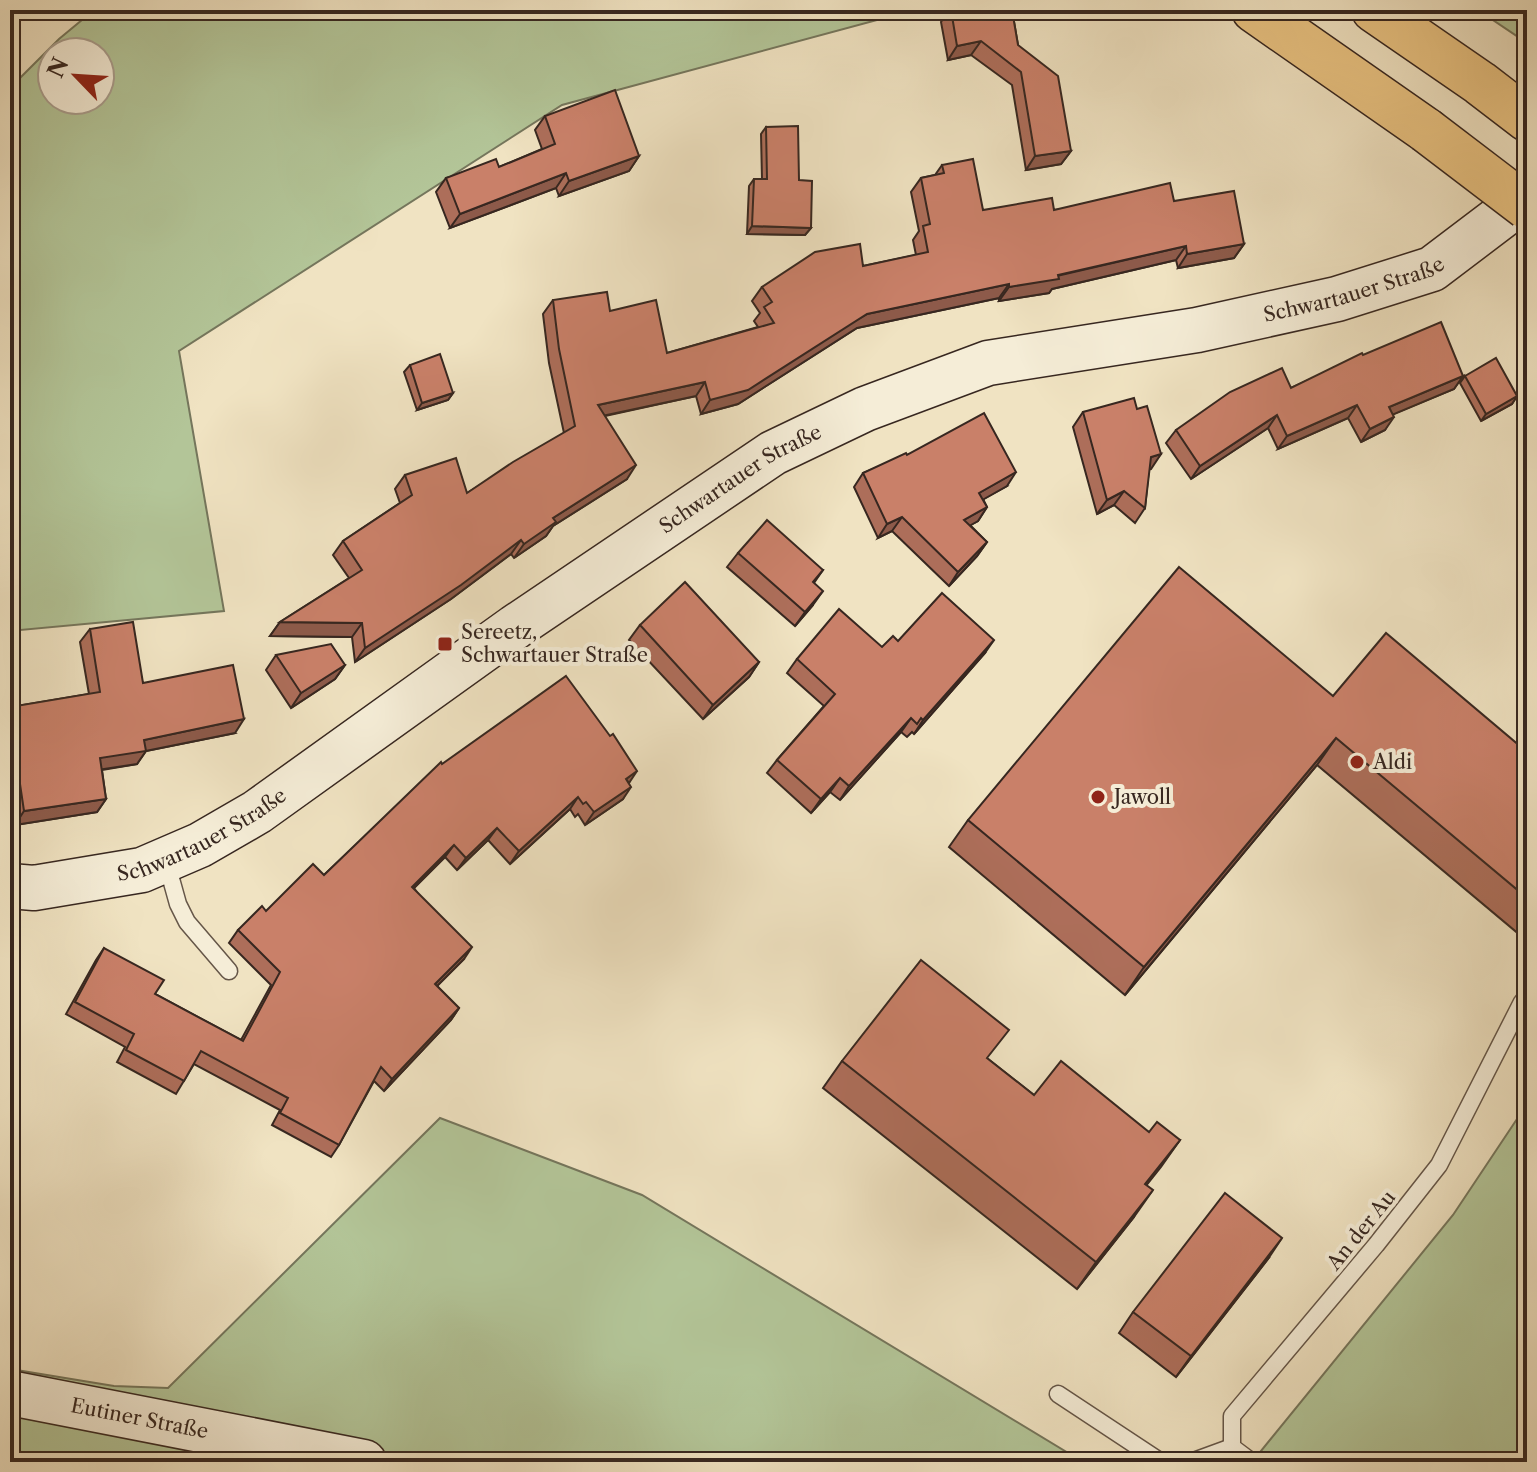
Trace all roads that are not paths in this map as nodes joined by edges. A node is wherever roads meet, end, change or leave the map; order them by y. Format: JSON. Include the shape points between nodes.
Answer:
{"nodes":[{"id":1,"x":1254,"y":10,"type":"edge"},
{"id":2,"x":1374,"y":10,"type":"edge"},
{"id":3,"x":1527,"y":119,"type":"edge"},
{"id":4,"x":1527,"y":197,"type":"edge"},
{"id":5,"x":1527,"y":207,"type":"edge"},
{"id":6,"x":166,"y":860,"type":"junction"},
{"id":7,"x":10,"y":886,"type":"edge"},
{"id":8,"x":229,"y":971,"type":"dead end"},
{"id":9,"x":1522,"y":1002,"type":"dead end"},
{"id":10,"x":10,"y":1393,"type":"edge"},
{"id":11,"x":1058,"y":1394,"type":"dead end"},
{"id":12,"x":1232,"y":1447,"type":"junction"},
{"id":13,"x":364,"y":1462,"type":"edge"},
{"id":14,"x":1161,"y":1462,"type":"edge"},
{"id":15,"x":1191,"y":1462,"type":"edge"},
{"id":16,"x":1252,"y":1462,"type":"edge"}],
"edges":[{"from":1,"to":5,"type":"highway","bridge":true},
{"from":2,"to":3,"type":"highway"},
{"from":4,"to":6,"type":"street","name":"Schwartauer Straße","via":[[1432,269],[1337,299],[1197,330],[988,363],[865,409],[773,453],[515,627],[257,812]]},
{"from":6,"to":7,"type":"street","name":"Schwartauer Straße","via":[[142,870],[34,888]]},
{"from":6,"to":8,"type":"lane","via":[[187,922]]},
{"from":9,"to":12,"type":"lane","name":"An der Au","via":[[1439,1165],[1232,1416]]},
{"from":10,"to":13,"type":"street","name":"Eutiner Straße"},
{"from":11,"to":14,"type":"lane"},
{"from":12,"to":15,"type":"lane"},
{"from":12,"to":16,"type":"lane"}]}
